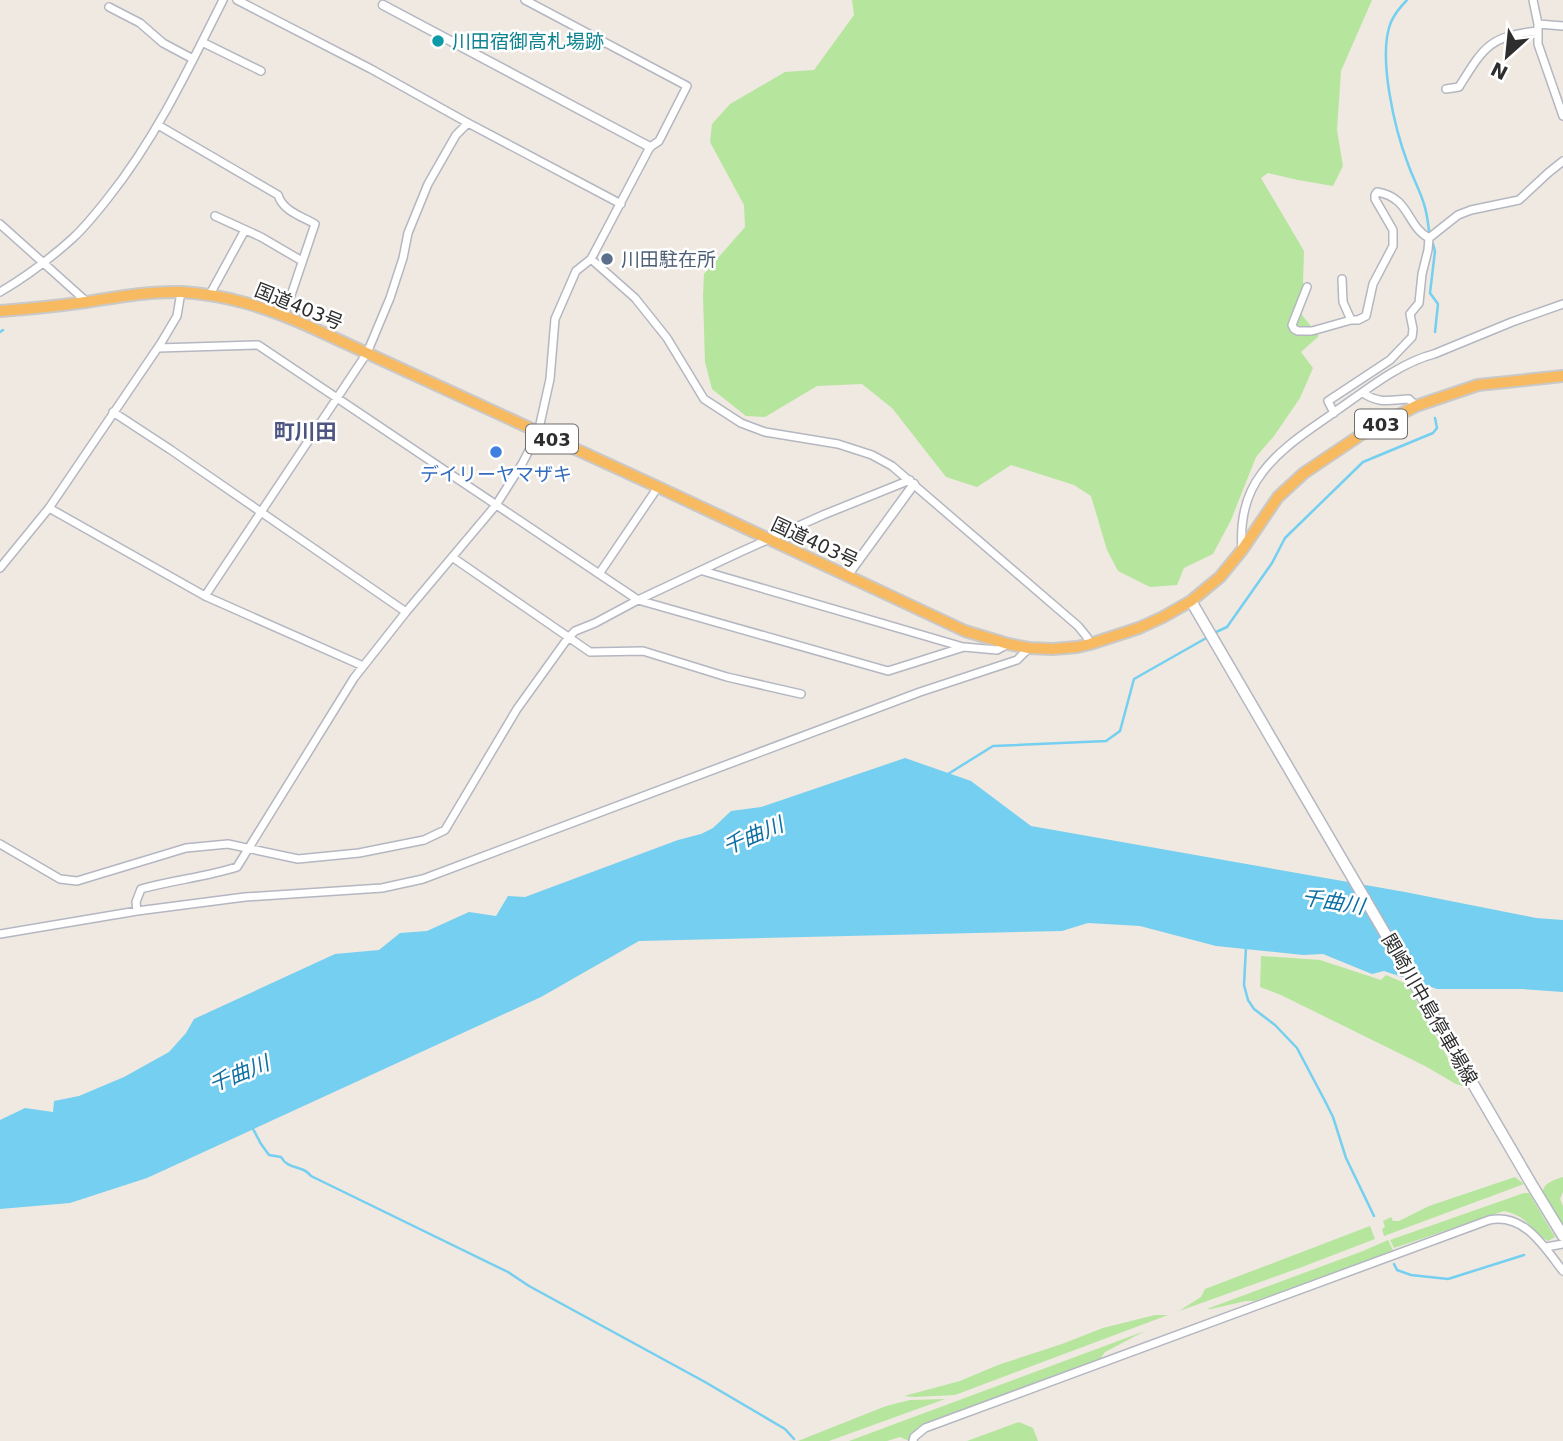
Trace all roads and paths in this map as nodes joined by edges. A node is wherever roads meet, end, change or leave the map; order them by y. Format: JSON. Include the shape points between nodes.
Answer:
{"nodes":[{"id":1,"x":223,"y":0,"type":"edge"},
{"id":2,"x":237,"y":0,"type":"edge"},
{"id":3,"x":374,"y":0,"type":"edge"},
{"id":4,"x":524,"y":0,"type":"edge"},
{"id":5,"x":1533,"y":0,"type":"edge"},
{"id":6,"x":383,"y":5,"type":"joint"},
{"id":7,"x":110,"y":7,"type":"dead end"},
{"id":8,"x":1563,"y":26,"type":"edge"},
{"id":9,"x":1538,"y":27,"type":"junction"},
{"id":10,"x":202,"y":42,"type":"junction"},
{"id":11,"x":193,"y":59,"type":"junction"},
{"id":12,"x":261,"y":71,"type":"dead end"},
{"id":13,"x":1446,"y":89,"type":"dead end"},
{"id":14,"x":1563,"y":116,"type":"edge"},
{"id":15,"x":468,"y":123,"type":"junction"},
{"id":16,"x":158,"y":125,"type":"junction"},
{"id":17,"x":650,"y":147,"type":"junction"},
{"id":18,"x":1563,"y":161,"type":"edge"},
{"id":19,"x":621,"y":204,"type":"junction"},
{"id":20,"x":215,"y":216,"type":"dead end"},
{"id":21,"x":0,"y":224,"type":"edge"},
{"id":22,"x":245,"y":230,"type":"junction"},
{"id":23,"x":1429,"y":238,"type":"junction"},
{"id":24,"x":592,"y":258,"type":"junction"},
{"id":25,"x":302,"y":261,"type":"junction"},
{"id":26,"x":44,"y":262,"type":"junction"},
{"id":27,"x":1342,"y":279,"type":"dead end"},
{"id":28,"x":1307,"y":287,"type":"dead end"},
{"id":29,"x":0,"y":292,"type":"edge"},
{"id":30,"x":181,"y":292,"type":"junction"},
{"id":31,"x":209,"y":296,"type":"junction"},
{"id":32,"x":87,"y":302,"type":"junction"},
{"id":33,"x":1563,"y":304,"type":"edge"},
{"id":34,"x":0,"y":311,"type":"edge"},
{"id":35,"x":284,"y":316,"type":"junction"},
{"id":36,"x":1351,"y":320,"type":"junction"},
{"id":37,"x":158,"y":348,"type":"junction"},
{"id":38,"x":367,"y":354,"type":"junction"},
{"id":39,"x":1563,"y":376,"type":"edge"},
{"id":40,"x":1363,"y":393,"type":"junction"},
{"id":41,"x":338,"y":398,"type":"junction"},
{"id":42,"x":1416,"y":406,"type":"junction"},
{"id":43,"x":113,"y":412,"type":"junction"},
{"id":44,"x":1334,"y":413,"type":"junction"},
{"id":45,"x":538,"y":433,"type":"junction"},
{"id":46,"x":912,"y":482,"type":"junction"},
{"id":47,"x":658,"y":486,"type":"junction"},
{"id":48,"x":496,"y":505,"type":"junction"},
{"id":49,"x":49,"y":508,"type":"junction"},
{"id":50,"x":262,"y":513,"type":"junction"},
{"id":51,"x":769,"y":540,"type":"junction"},
{"id":52,"x":1242,"y":550,"type":"junction"},
{"id":53,"x":452,"y":558,"type":"junction"},
{"id":54,"x":0,"y":568,"type":"edge"},
{"id":55,"x":703,"y":571,"type":"junction"},
{"id":56,"x":599,"y":574,"type":"junction"},
{"id":57,"x":847,"y":576,"type":"junction"},
{"id":58,"x":205,"y":596,"type":"junction"},
{"id":59,"x":638,"y":600,"type":"junction"},
{"id":60,"x":1191,"y":601,"type":"junction"},
{"id":61,"x":406,"y":612,"type":"junction"},
{"id":62,"x":1077,"y":635,"type":"junction"},
{"id":63,"x":568,"y":638,"type":"junction"},
{"id":64,"x":1008,"y":644,"type":"junction"},
{"id":65,"x":1090,"y":644,"type":"junction"},
{"id":66,"x":964,"y":647,"type":"junction"},
{"id":67,"x":1029,"y":648,"type":"junction"},
{"id":68,"x":1065,"y":649,"type":"junction"},
{"id":69,"x":363,"y":666,"type":"junction"},
{"id":70,"x":801,"y":694,"type":"dead end"},
{"id":71,"x":0,"y":844,"type":"edge"},
{"id":72,"x":249,"y":849,"type":"junction"},
{"id":73,"x":137,"y":911,"type":"junction"},
{"id":74,"x":0,"y":934,"type":"edge"},
{"id":75,"x":1563,"y":1236,"type":"edge"},
{"id":76,"x":1563,"y":1244,"type":"edge"},
{"id":77,"x":1546,"y":1247,"type":"junction"},
{"id":78,"x":1563,"y":1271,"type":"edge"},
{"id":79,"x":913,"y":1441,"type":"edge"}],
"edges":[{"from":1,"to":10,"type":"street"},
{"from":2,"to":15,"type":"street"},
{"from":3,"to":6,"type":"street"},
{"from":4,"to":17,"type":"street","via":[[687,86],[659,141]]},
{"from":5,"to":9,"type":"street"},
{"from":6,"to":17,"type":"street"},
{"from":7,"to":11,"type":"street"},
{"from":8,"to":9,"type":"street"},
{"from":9,"to":13,"type":"street","via":[[1493,43],[1479,55],[1459,87]]},
{"from":9,"to":14,"type":"street","via":[[1538,44]]},
{"from":10,"to":11,"type":"street"},
{"from":10,"to":12,"type":"street"},
{"from":11,"to":16,"type":"street"},
{"from":15,"to":19,"type":"street"},
{"from":15,"to":38,"type":"street","via":[[428,184]]},
{"from":16,"to":25,"type":"street","via":[[278,195],[284,207],[315,224]]},
{"from":16,"to":26,"type":"street","via":[[94,217]]},
{"from":17,"to":19,"type":"street"},
{"from":18,"to":23,"type":"street","via":[[1519,200],[1471,209]]},
{"from":19,"to":24,"type":"street"},
{"from":20,"to":22,"type":"street"},
{"from":21,"to":26,"type":"street"},
{"from":22,"to":25,"type":"street"},
{"from":22,"to":31,"type":"street"},
{"from":23,"to":36,"type":"street","via":[[1395,198],[1377,192],[1378,205],[1393,230],[1393,246],[1373,284],[1366,316]]},
{"from":23,"to":44,"type":"street","via":[[1419,303],[1410,314],[1412,337],[1390,360],[1328,401]]},
{"from":24,"to":45,"type":"street","via":[[576,271],[555,319],[550,379]]},
{"from":24,"to":46,"type":"street","via":[[635,298],[667,338],[704,399],[741,423],[765,432],[838,444],[872,456]]},
{"from":25,"to":35,"type":"street"},
{"from":26,"to":29,"type":"street"},
{"from":26,"to":32,"type":"street"},
{"from":27,"to":36,"type":"street","via":[[1343,303]]},
{"from":28,"to":36,"type":"street","via":[[1294,329],[1312,331]]},
{"from":30,"to":31,"type":"highway","name":"国道403号","number":"403"},
{"from":30,"to":32,"type":"highway","name":"国道403号","number":"403","via":[[137,293]]},
{"from":30,"to":37,"type":"street","via":[[177,316]]},
{"from":31,"to":35,"type":"highway","name":"国道403号","number":"403"},
{"from":32,"to":34,"type":"highway","name":"国道403号","number":"403"},
{"from":33,"to":40,"type":"street","via":[[1421,358]]},
{"from":35,"to":38,"type":"highway","name":"国道403号","number":"403"},
{"from":37,"to":41,"type":"street","via":[[258,345]]},
{"from":37,"to":43,"type":"street"},
{"from":38,"to":41,"type":"street"},
{"from":38,"to":45,"type":"highway","name":"国道403号","number":"403"},
{"from":39,"to":42,"type":"highway","name":"国道403号","number":"403","via":[[1478,385]]},
{"from":40,"to":42,"type":"street","via":[[1384,401],[1409,399]]},
{"from":40,"to":44,"type":"street"},
{"from":41,"to":48,"type":"street"},
{"from":41,"to":50,"type":"street"},
{"from":42,"to":52,"type":"highway","name":"国道403号","number":"403","via":[[1304,472],[1278,497]]},
{"from":43,"to":49,"type":"street"},
{"from":43,"to":50,"type":"street"},
{"from":44,"to":52,"type":"street","via":[[1291,443],[1261,473],[1245,506]]},
{"from":45,"to":47,"type":"highway","name":"国道403号","number":"403"},
{"from":45,"to":48,"type":"street"},
{"from":46,"to":51,"type":"street"},
{"from":46,"to":57,"type":"street"},
{"from":46,"to":62,"type":"street"},
{"from":47,"to":51,"type":"highway","name":"国道403号","number":"403"},
{"from":47,"to":56,"type":"street"},
{"from":48,"to":53,"type":"street"},
{"from":48,"to":56,"type":"street"},
{"from":49,"to":54,"type":"street"},
{"from":49,"to":58,"type":"street"},
{"from":50,"to":58,"type":"street"},
{"from":50,"to":61,"type":"street"},
{"from":51,"to":55,"type":"street"},
{"from":51,"to":57,"type":"highway","name":"国道403号","number":"403"},
{"from":52,"to":60,"type":"highway","name":"国道403号","number":"403","via":[[1220,577]]},
{"from":53,"to":61,"type":"street"},
{"from":53,"to":63,"type":"street"},
{"from":55,"to":59,"type":"street"},
{"from":55,"to":66,"type":"street"},
{"from":56,"to":59,"type":"street"},
{"from":57,"to":64,"type":"highway","name":"国道403号","number":"403","via":[[965,631]]},
{"from":58,"to":69,"type":"street"},
{"from":59,"to":63,"type":"street"},
{"from":59,"to":66,"type":"street","via":[[888,671]]},
{"from":60,"to":65,"type":"highway","name":"国道403号","number":"403","via":[[1139,628]]},
{"from":60,"to":75,"type":"main road","name":"関崎川中島停車場線"},
{"from":61,"to":69,"type":"street"},
{"from":62,"to":65,"type":"street","via":[[1087,637]]},
{"from":62,"to":68,"type":"street"},
{"from":63,"to":70,"type":"street","via":[[590,652],[633,650]]},
{"from":63,"to":72,"type":"street","via":[[517,709],[445,830],[424,840],[359,853],[298,859]]},
{"from":64,"to":66,"type":"street","via":[[997,650]]},
{"from":64,"to":67,"type":"highway","name":"国道403号","number":"403"},
{"from":65,"to":68,"type":"highway","name":"国道403号","number":"403"},
{"from":67,"to":68,"type":"highway","name":"国道403号","number":"403"},
{"from":67,"to":73,"type":"street","via":[[1017,660],[423,878],[382,888],[245,897]]},
{"from":69,"to":72,"type":"street"},
{"from":71,"to":72,"type":"street","via":[[60,880],[77,881],[187,848],[228,844]]},
{"from":72,"to":73,"type":"street","via":[[237,867],[141,889]]},
{"from":73,"to":74,"type":"street"},
{"from":76,"to":77,"type":"street"},
{"from":77,"to":78,"type":"street"},
{"from":77,"to":79,"type":"street","via":[[1514,1222],[1489,1220],[925,1428]]}]}
